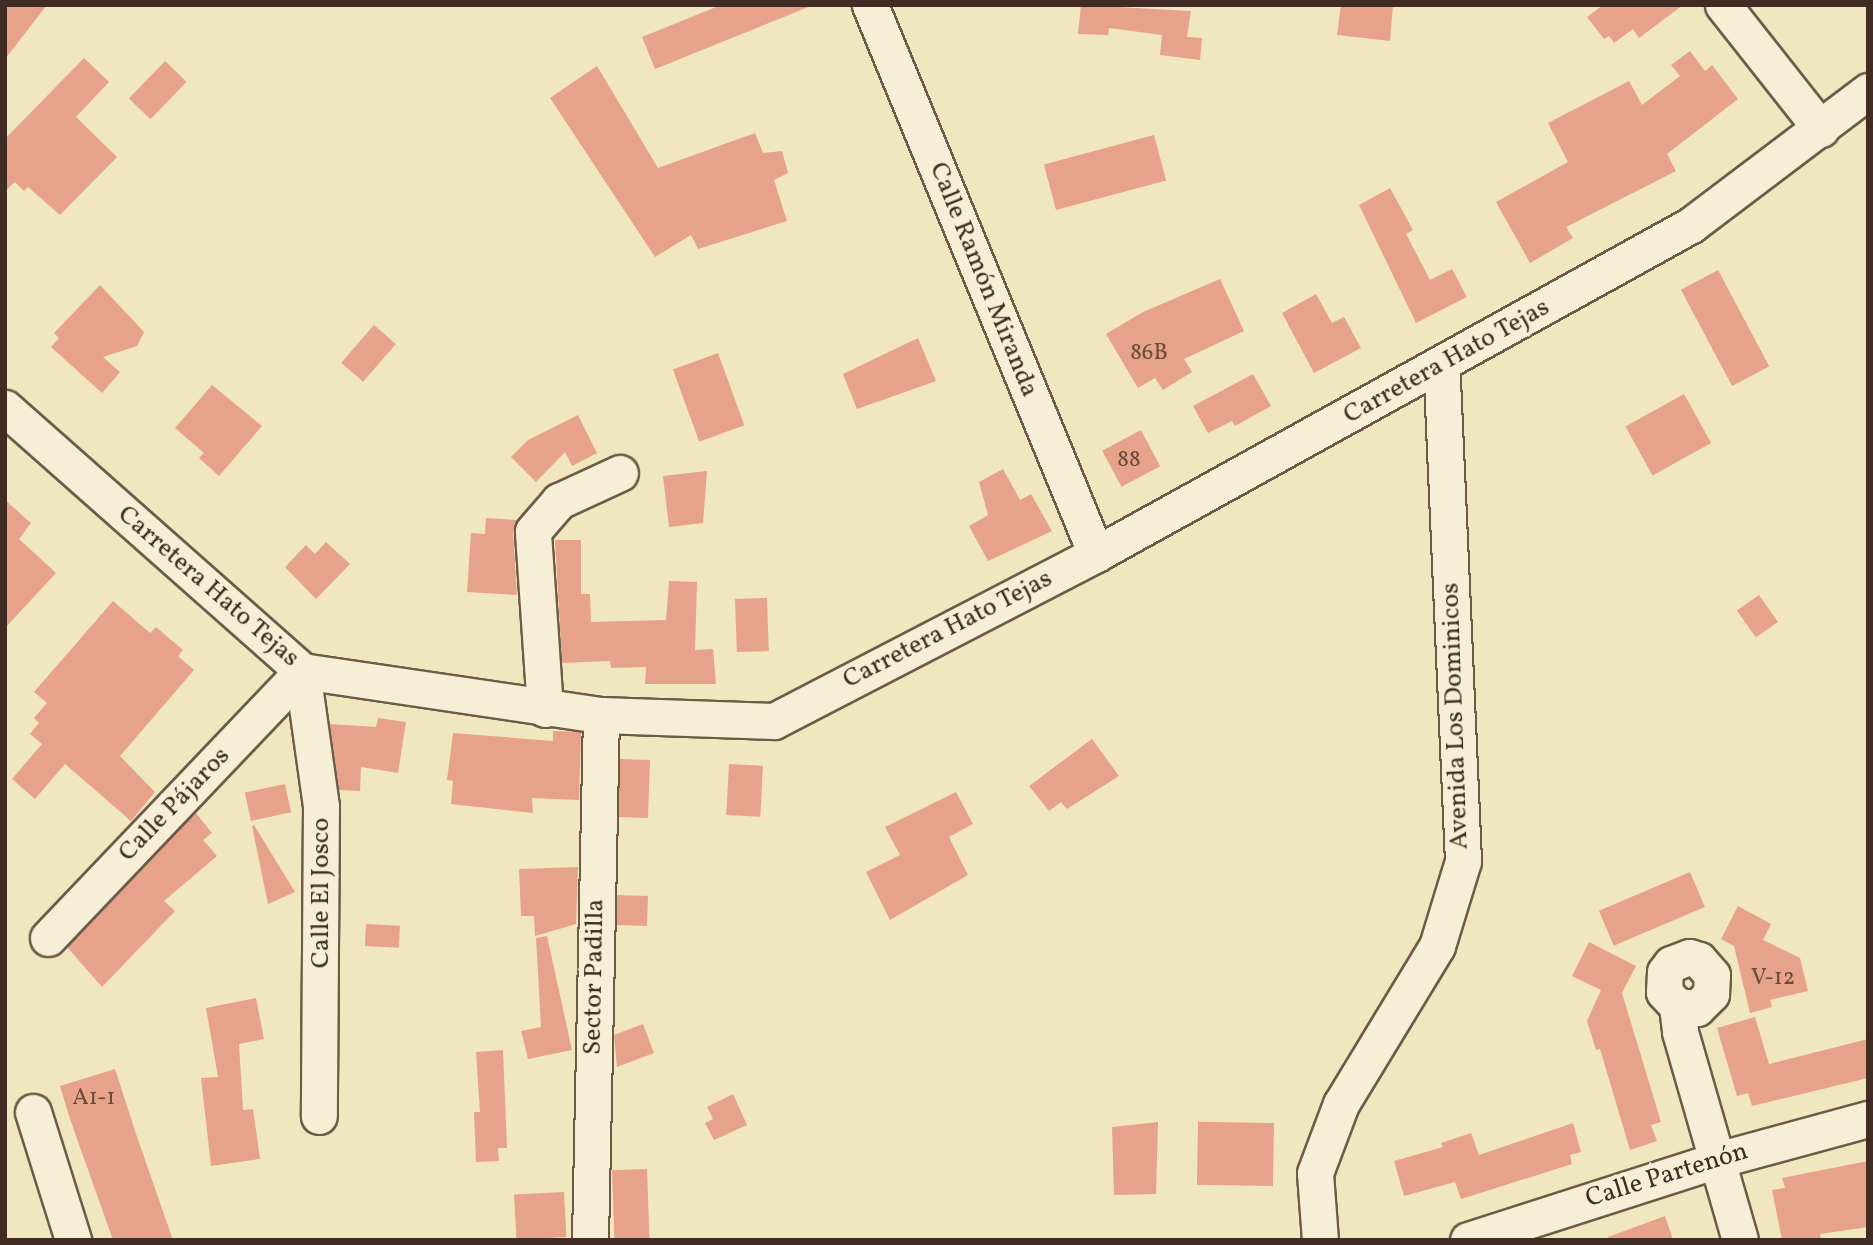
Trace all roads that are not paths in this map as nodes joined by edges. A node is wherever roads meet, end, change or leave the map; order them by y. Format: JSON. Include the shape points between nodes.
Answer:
{"nodes":[{"id":1,"x":870,"y":5,"type":"edge"},
{"id":2,"x":1723,"y":5,"type":"edge"},
{"id":3,"x":1868,"y":91,"type":"edge"},
{"id":4,"x":1821,"y":129,"type":"junction"},
{"id":5,"x":1441,"y":367,"type":"junction"},
{"id":6,"x":5,"y":408,"type":"edge"},
{"id":7,"x":620,"y":473,"type":"dead end"},
{"id":8,"x":1096,"y":554,"type":"junction"},
{"id":9,"x":302,"y":671,"type":"junction"},
{"id":10,"x":545,"y":709,"type":"junction"},
{"id":11,"x":601,"y":715,"type":"junction"},
{"id":12,"x":48,"y":938,"type":"dead end"},
{"id":13,"x":1677,"y":1006,"type":"dead end"},
{"id":14,"x":33,"y":1112,"type":"dead end"},
{"id":15,"x":319,"y":1116,"type":"dead end"},
{"id":16,"x":1868,"y":1119,"type":"edge"},
{"id":17,"x":1717,"y":1160,"type":"junction"},
{"id":18,"x":73,"y":1240,"type":"edge"},
{"id":19,"x":590,"y":1240,"type":"edge"},
{"id":20,"x":1320,"y":1240,"type":"edge"},
{"id":21,"x":1468,"y":1240,"type":"edge"},
{"id":22,"x":1740,"y":1240,"type":"edge"}],
"edges":[{"from":1,"to":8,"type":"street","name":"Calle Ramón Miranda"},
{"from":2,"to":4,"type":"street"},
{"from":3,"to":4,"type":"street","name":"Carretera Hato Tejas"},
{"from":4,"to":5,"type":"street","name":"Carretera Hato Tejas","via":[[1691,225]]},
{"from":5,"to":8,"type":"street","name":"Carretera Hato Tejas"},
{"from":5,"to":20,"type":"street","name":"Avenida Los Dominicos","via":[[1463,861],[1437,946],[1341,1104],[1332,1127],[1315,1173]]},
{"from":6,"to":9,"type":"street","name":"Carretera Hato Tejas"},
{"from":7,"to":10,"type":"street","via":[[559,501],[533,531]]},
{"from":8,"to":11,"type":"street","name":"Carretera Hato Tejas","via":[[774,721]]},
{"from":9,"to":10,"type":"street","name":"Carretera Hato Tejas"},
{"from":9,"to":12,"type":"street","name":"Calle Pájaros"},
{"from":9,"to":15,"type":"street","name":"Calle El Josco","via":[[321,806]]},
{"from":10,"to":11,"type":"street","name":"Carretera Hato Tejas"},
{"from":11,"to":19,"type":"street","name":"Sector Padilla"},
{"from":13,"to":17,"type":"street","via":[[1680,1032]]},
{"from":14,"to":18,"type":"street","via":[[38,1178]]},
{"from":16,"to":17,"type":"street","name":"Calle Partenón"},
{"from":17,"to":21,"type":"street","name":"Calle Partenón"},
{"from":17,"to":22,"type":"street"}]}
